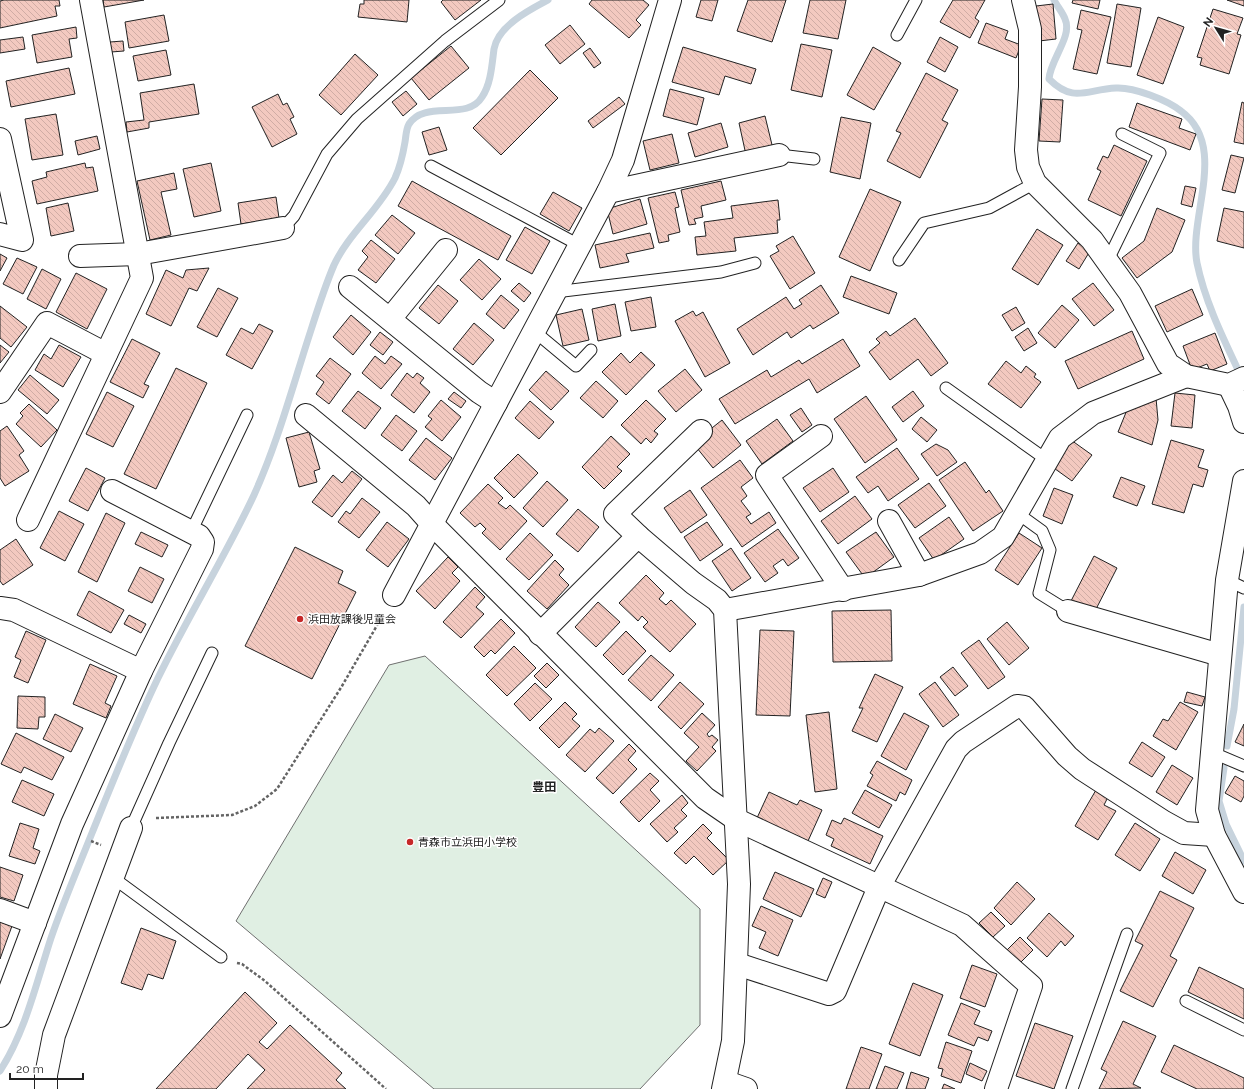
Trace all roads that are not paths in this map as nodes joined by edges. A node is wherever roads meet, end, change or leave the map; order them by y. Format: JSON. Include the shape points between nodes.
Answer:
{"nodes":[{"id":1,"x":91,"y":0,"type":"edge"},
{"id":2,"x":499,"y":0,"type":"edge"},
{"id":3,"x":670,"y":0,"type":"edge"},
{"id":4,"x":916,"y":0,"type":"edge"},
{"id":5,"x":1023,"y":0,"type":"edge"},
{"id":6,"x":897,"y":35,"type":"dead end"},
{"id":7,"x":1122,"y":134,"type":"dead end"},
{"id":8,"x":0,"y":139,"type":"edge"},
{"id":9,"x":779,"y":155,"type":"joint"},
{"id":10,"x":814,"y":159,"type":"dead end"},
{"id":11,"x":431,"y":166,"type":"dead end"},
{"id":12,"x":1035,"y":183,"type":"junction"},
{"id":13,"x":608,"y":192,"type":"junction"},
{"id":14,"x":283,"y":228,"type":"joint"},
{"id":15,"x":0,"y":234,"type":"edge"},
{"id":16,"x":579,"y":246,"type":"junction"},
{"id":17,"x":446,"y":250,"type":"dead end"},
{"id":18,"x":138,"y":254,"type":"junction"},
{"id":19,"x":80,"y":256,"type":"dead end"},
{"id":20,"x":899,"y":260,"type":"dead end"},
{"id":21,"x":1108,"y":262,"type":"junction"},
{"id":22,"x":755,"y":263,"type":"dead end"},
{"id":23,"x":350,"y":287,"type":"dead end"},
{"id":24,"x":555,"y":292,"type":"junction"},
{"id":25,"x":390,"y":319,"type":"junction"},
{"id":26,"x":534,"y":331,"type":"junction"},
{"id":27,"x":591,"y":350,"type":"dead end"},
{"id":28,"x":106,"y":354,"type":"junction"},
{"id":29,"x":1186,"y":376,"type":"junction"},
{"id":30,"x":1237,"y":382,"type":"edge"},
{"id":31,"x":946,"y":388,"type":"dead end"},
{"id":32,"x":0,"y":392,"type":"edge"},
{"id":33,"x":496,"y":403,"type":"junction"},
{"id":34,"x":247,"y":415,"type":"dead end"},
{"id":35,"x":306,"y":415,"type":"dead end"},
{"id":36,"x":1244,"y":422,"type":"edge"},
{"id":37,"x":701,"y":431,"type":"dead end"},
{"id":38,"x":821,"y":436,"type":"dead end"},
{"id":39,"x":1047,"y":460,"type":"junction"},
{"id":40,"x":1244,"y":481,"type":"edge"},
{"id":41,"x":112,"y":491,"type":"dead end"},
{"id":42,"x":1017,"y":513,"type":"junction"},
{"id":43,"x":28,"y":520,"type":"dead end"},
{"id":44,"x":889,"y":521,"type":"dead end"},
{"id":45,"x":432,"y":524,"type":"junction"},
{"id":46,"x":191,"y":532,"type":"junction"},
{"id":47,"x":638,"y":536,"type":"junction"},
{"id":48,"x":919,"y":575,"type":"junction"},
{"id":49,"x":1236,"y":584,"type":"edge"},
{"id":50,"x":843,"y":590,"type":"junction"},
{"id":51,"x":394,"y":595,"type":"road end"},
{"id":52,"x":0,"y":608,"type":"edge"},
{"id":53,"x":725,"y":610,"type":"junction"},
{"id":54,"x":1068,"y":611,"type":"joint"},
{"id":55,"x":540,"y":634,"type":"junction"},
{"id":56,"x":212,"y":653,"type":"dead end"},
{"id":57,"x":1220,"y":655,"type":"junction"},
{"id":58,"x":141,"y":671,"type":"junction"},
{"id":59,"x":1211,"y":752,"type":"junction"},
{"id":60,"x":1244,"y":766,"type":"edge"},
{"id":61,"x":736,"y":820,"type":"junction"},
{"id":62,"x":131,"y":828,"type":"joint"},
{"id":63,"x":1214,"y":835,"type":"junction"},
{"id":64,"x":112,"y":877,"type":"junction"},
{"id":65,"x":879,"y":887,"type":"junction"},
{"id":66,"x":1243,"y":889,"type":"edge"},
{"id":67,"x":0,"y":910,"type":"edge"},
{"id":68,"x":35,"y":923,"type":"junction"},
{"id":69,"x":1127,"y":934,"type":"dead end"},
{"id":70,"x":221,"y":957,"type":"road end"},
{"id":71,"x":737,"y":964,"type":"junction"},
{"id":72,"x":1186,"y":1001,"type":"dead end"},
{"id":73,"x":0,"y":1016,"type":"edge"},
{"id":74,"x":1244,"y":1030,"type":"edge"},
{"id":75,"x":724,"y":1086,"type":"edge"},
{"id":76,"x":46,"y":1089,"type":"edge"},
{"id":77,"x":746,"y":1089,"type":"edge"},
{"id":78,"x":996,"y":1089,"type":"edge"},
{"id":79,"x":1072,"y":1089,"type":"edge"}],
"edges":[{"from":1,"to":18,"type":"street"},
{"from":2,"to":14,"type":"lane","via":[[445,41],[357,119],[327,154],[294,216]]},
{"from":3,"to":13,"type":"street","via":[[623,160]]},
{"from":4,"to":6,"type":"lane"},
{"from":5,"to":12,"type":"street","via":[[1030,29],[1026,150],[1028,168]]},
{"from":7,"to":21,"type":"lane","via":[[1160,153]]},
{"from":8,"to":15,"type":"street","via":[[22,240]]},
{"from":9,"to":10,"type":"lane"},
{"from":9,"to":13,"type":"street"},
{"from":11,"to":16,"type":"lane"},
{"from":12,"to":20,"type":"lane","via":[[989,208],[924,223]]},
{"from":12,"to":21,"type":"street","via":[[1092,240]]},
{"from":13,"to":16,"type":"street"},
{"from":14,"to":18,"type":"street"},
{"from":16,"to":24,"type":"street"},
{"from":17,"to":25,"type":"street"},
{"from":18,"to":19,"type":"street"},
{"from":18,"to":28,"type":"street","via":[[142,278]]},
{"from":21,"to":29,"type":"street","via":[[1130,293],[1168,364]]},
{"from":22,"to":24,"type":"lane","via":[[721,272]]},
{"from":23,"to":25,"type":"street"},
{"from":24,"to":26,"type":"street"},
{"from":25,"to":33,"type":"street"},
{"from":26,"to":27,"type":"lane","via":[[576,366]]},
{"from":26,"to":33,"type":"street"},
{"from":28,"to":32,"type":"street","via":[[47,323]]},
{"from":28,"to":43,"type":"street"},
{"from":29,"to":30,"type":"street"},
{"from":29,"to":39,"type":"street","via":[[1093,413],[1060,438]]},
{"from":30,"to":36,"type":"street","via":[[1239,406]]},
{"from":31,"to":39,"type":"lane"},
{"from":33,"to":45,"type":"street"},
{"from":34,"to":46,"type":"lane"},
{"from":35,"to":45,"type":"street","via":[[416,506]]},
{"from":37,"to":47,"type":"street","via":[[615,514]]},
{"from":38,"to":50,"type":"street","via":[[767,475]]},
{"from":39,"to":42,"type":"street"},
{"from":40,"to":49,"type":"street"},
{"from":41,"to":46,"type":"street"},
{"from":42,"to":48,"type":"street","via":[[1003,537],[980,553]]},
{"from":42,"to":54,"type":"lane","via":[[1042,531],[1050,550],[1039,594]]},
{"from":44,"to":48,"type":"street"},
{"from":45,"to":51,"type":"street"},
{"from":45,"to":55,"type":"street"},
{"from":46,"to":58,"type":"street","via":[[199,536],[203,542],[202,549]]},
{"from":47,"to":53,"type":"street","via":[[717,600]]},
{"from":47,"to":55,"type":"street"},
{"from":48,"to":50,"type":"street"},
{"from":49,"to":57,"type":"street"},
{"from":50,"to":53,"type":"street"},
{"from":52,"to":58,"type":"street","via":[[14,610]]},
{"from":53,"to":61,"type":"street"},
{"from":54,"to":57,"type":"street"},
{"from":55,"to":61,"type":"street","via":[[705,798]]},
{"from":56,"to":62,"type":"lane"},
{"from":57,"to":59,"type":"street"},
{"from":58,"to":68,"type":"street","via":[[72,824]]},
{"from":59,"to":60,"type":"lane"},
{"from":59,"to":63,"type":"street","via":[[1207,810]]},
{"from":61,"to":65,"type":"street"},
{"from":61,"to":71,"type":"street","via":[[739,884]]},
{"from":62,"to":64,"type":"street"},
{"from":63,"to":65,"type":"street","via":[[1184,833],[1082,769],[1067,756],[1024,707],[1017,706],[956,749]]},
{"from":63,"to":66,"type":"street"},
{"from":64,"to":70,"type":"lane"},
{"from":64,"to":76,"type":"street","via":[[54,1035],[46,1075]]},
{"from":65,"to":71,"type":"street","via":[[835,991],[829,994]]},
{"from":65,"to":78,"type":"street","via":[[962,925],[1032,986]]},
{"from":67,"to":68,"type":"street"},
{"from":68,"to":73,"type":"street"},
{"from":69,"to":79,"type":"lane"},
{"from":71,"to":75,"type":"street","via":[[733,1041]]},
{"from":72,"to":74,"type":"lane"},
{"from":75,"to":77,"type":"street"}]}
